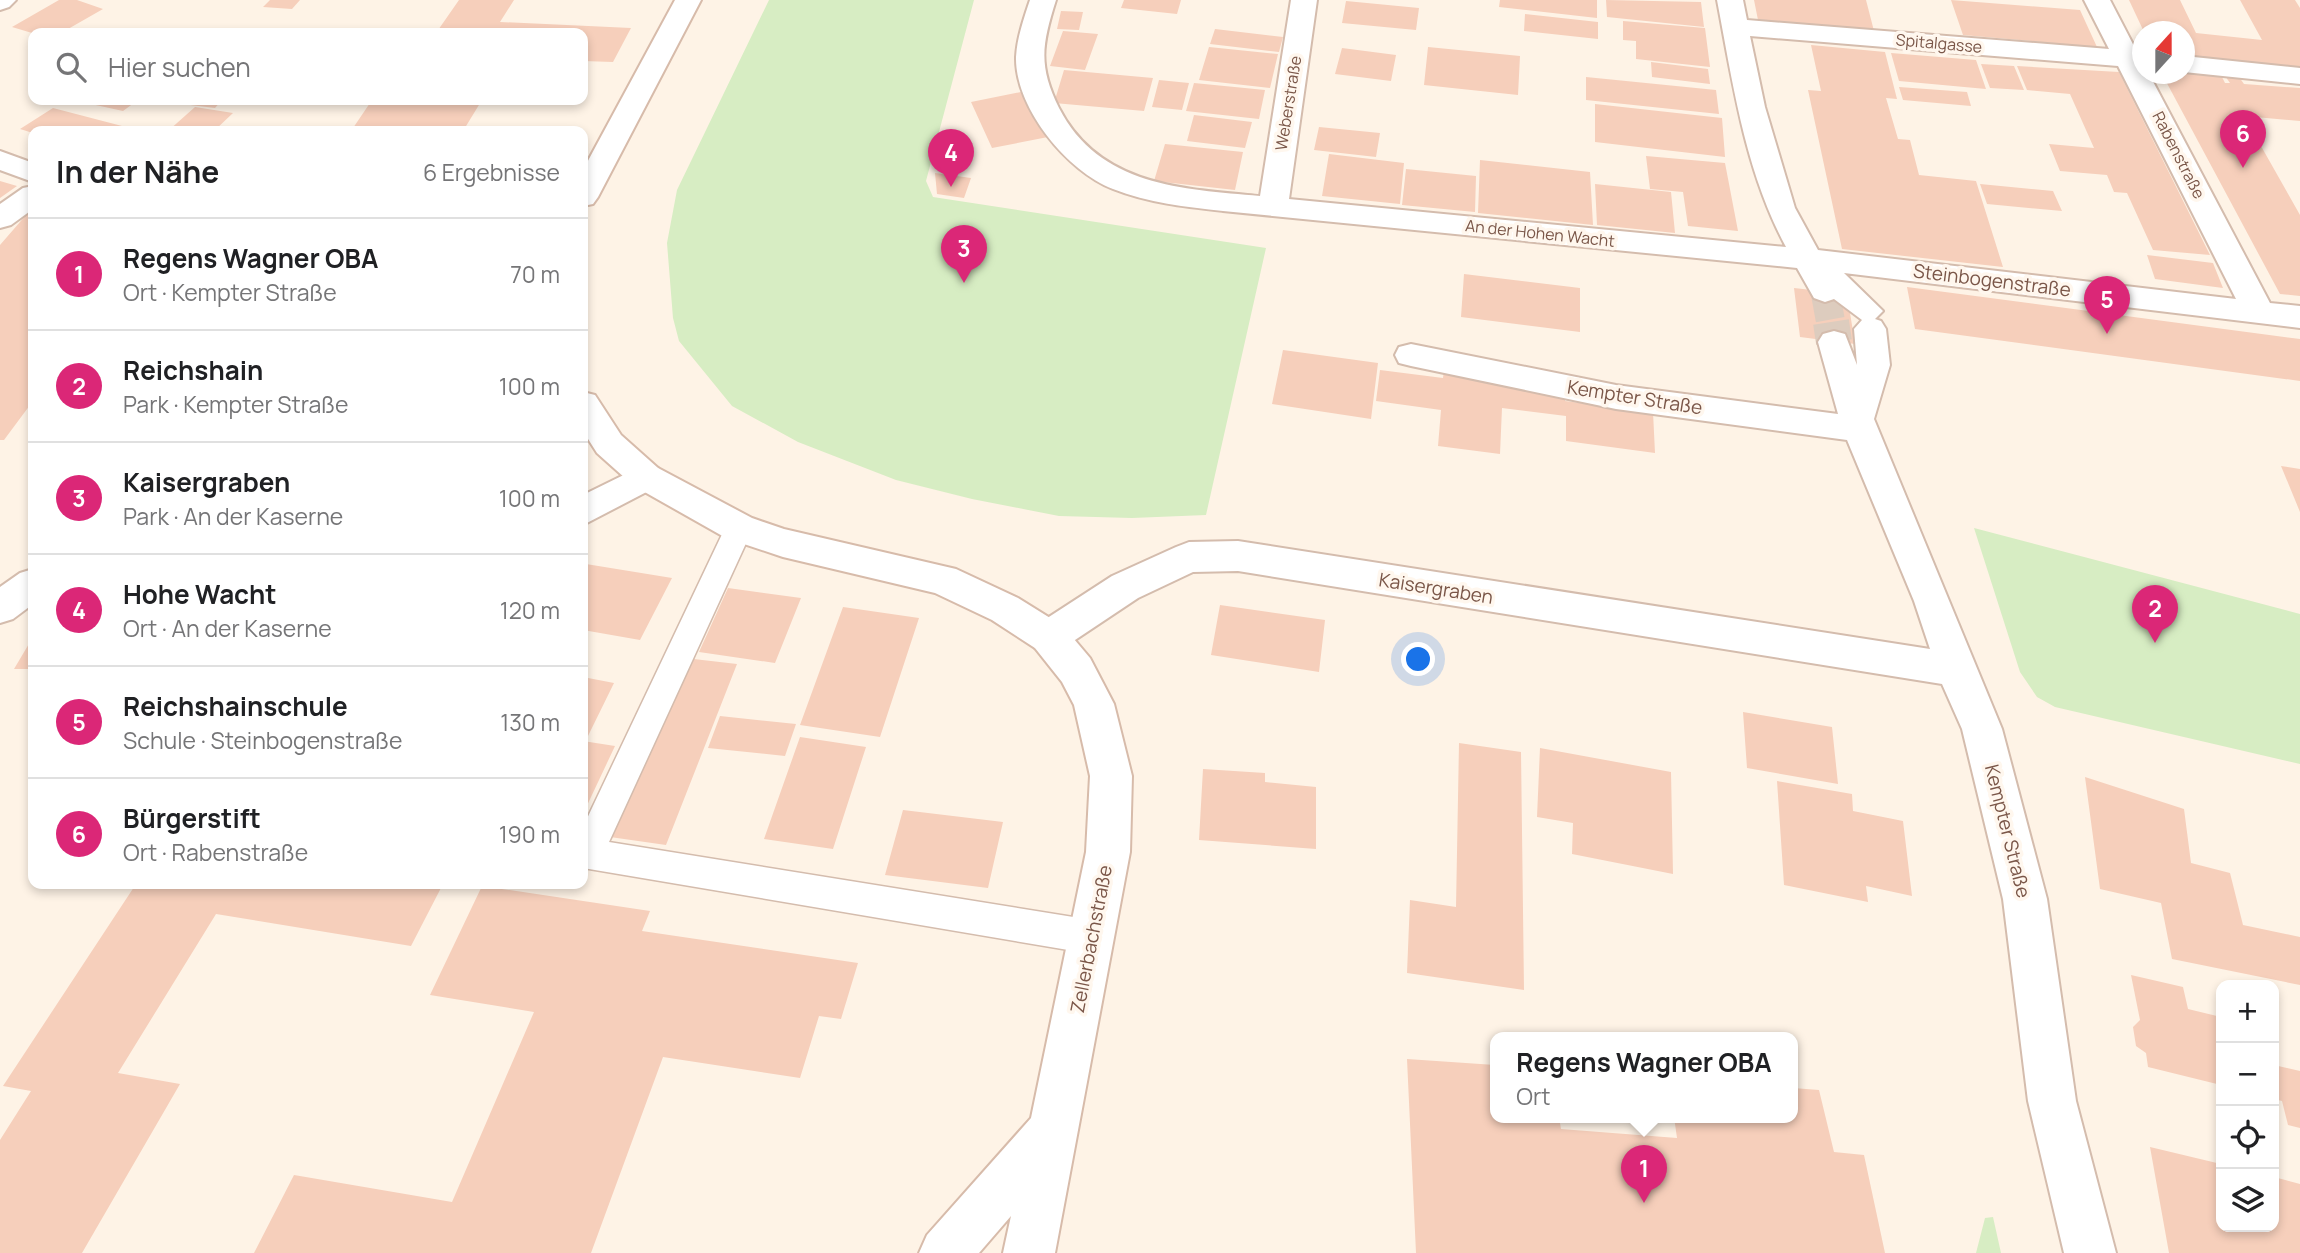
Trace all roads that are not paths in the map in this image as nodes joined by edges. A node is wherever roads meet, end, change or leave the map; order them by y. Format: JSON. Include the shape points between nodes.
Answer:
{"nodes":[{"id":1,"x":688,"y":0,"type":"edge"},
{"id":2,"x":1043,"y":0,"type":"edge"},
{"id":3,"x":1304,"y":0,"type":"edge"},
{"id":4,"x":2097,"y":0,"type":"edge"},
{"id":5,"x":1732,"y":14,"type":"edge"},
{"id":6,"x":2132,"y":53,"type":"edge"},
{"id":7,"x":2132,"y":59,"type":"edge"},
{"id":8,"x":2195,"y":65,"type":"edge"},
{"id":9,"x":2300,"y":76,"type":"edge"},
{"id":10,"x":2148,"y":84,"type":"edge"},
{"id":11,"x":0,"y":160,"type":"edge"},
{"id":12,"x":28,"y":171,"type":"edge"},
{"id":13,"x":588,"y":188,"type":"edge"},
{"id":14,"x":28,"y":198,"type":"edge"},
{"id":15,"x":1273,"y":207,"type":"junction"},
{"id":16,"x":0,"y":218,"type":"edge"},
{"id":17,"x":1808,"y":259,"type":"junction"},
{"id":18,"x":1825,"y":291,"type":"tunnel mouth"},
{"id":19,"x":2259,"y":312,"type":"junction"},
{"id":20,"x":2300,"y":317,"type":"edge"},
{"id":21,"x":1834,"y":342,"type":"tunnel mouth"},
{"id":22,"x":1411,"y":355,"type":"dead end"},
{"id":23,"x":588,"y":412,"type":"edge"},
{"id":24,"x":1858,"y":424,"type":"junction"},
{"id":25,"x":646,"y":477,"type":"junction"},
{"id":26,"x":588,"y":508,"type":"edge"},
{"id":27,"x":739,"y":528,"type":"junction"},
{"id":28,"x":28,"y":587,"type":"edge"},
{"id":29,"x":0,"y":608,"type":"edge"},
{"id":30,"x":1049,"y":637,"type":"junction"},
{"id":31,"x":1956,"y":670,"type":"junction"},
{"id":32,"x":588,"y":852,"type":"edge"},
{"id":33,"x":588,"y":854,"type":"edge"},
{"id":34,"x":1092,"y":937,"type":"junction"},
{"id":35,"x":1055,"y":1128,"type":"junction"},
{"id":36,"x":945,"y":1253,"type":"edge"},
{"id":37,"x":1029,"y":1253,"type":"edge"},
{"id":38,"x":2090,"y":1253,"type":"edge"}],
"edges":[{"from":1,"to":13,"type":"street"},
{"from":2,"to":15,"type":"street","name":"An der Hohen Wacht","via":[[1028,71],[1058,132],[1075,155],[1115,181],[1140,190]]},
{"from":3,"to":15,"type":"street","name":"Weberstraße"},
{"from":4,"to":6,"type":"street","name":"Rabenstraße"},
{"from":5,"to":7,"type":"street","name":"Spitalgasse"},
{"from":5,"to":17,"type":"street","via":[[1751,107],[1780,208]]},
{"from":8,"to":9,"type":"street"},
{"from":10,"to":19,"type":"street","name":"Rabenstraße"},
{"from":11,"to":12,"type":"street"},
{"from":14,"to":16,"type":"street"},
{"from":15,"to":17,"type":"street","name":"An der Hohen Wacht"},
{"from":17,"to":18,"type":"street"},
{"from":17,"to":19,"type":"street","name":"Steinbogenstraße"},
{"from":17,"to":24,"type":"street","via":[[1868,320],[1874,365]]},
{"from":19,"to":20,"type":"street","name":"Steinbogenstraße"},
{"from":21,"to":24,"type":"street","name":"Kempter Straße"},
{"from":22,"to":24,"type":"street","name":"Kempter Straße","via":[[1616,397]]},
{"from":23,"to":25,"type":"street","via":[[609,444]]},
{"from":24,"to":31,"type":"street","name":"Kempter Straße","via":[[1933,601]]},
{"from":25,"to":26,"type":"street"},
{"from":25,"to":27,"type":"street"},
{"from":27,"to":30,"type":"street","via":[[783,543],[943,580]]},
{"from":27,"to":32,"type":"lane"},
{"from":28,"to":29,"type":"street"},
{"from":30,"to":31,"type":"street","name":"Kaisergraben","via":[[1125,587],[1189,557],[1238,556]]},
{"from":30,"to":34,"type":"street","name":"Zellerbachstraße","via":[[1076,670],[1094,704],[1111,776],[1108,852]]},
{"from":31,"to":38,"type":"street","name":"Kempter Straße","via":[[1982,729],[2025,898],[2052,1101]]},
{"from":33,"to":34,"type":"lane"},
{"from":34,"to":35,"type":"street","name":"Zellerbachstraße"},
{"from":35,"to":36,"type":"street"},
{"from":35,"to":37,"type":"street","name":"Zellerbachstraße"}]}
